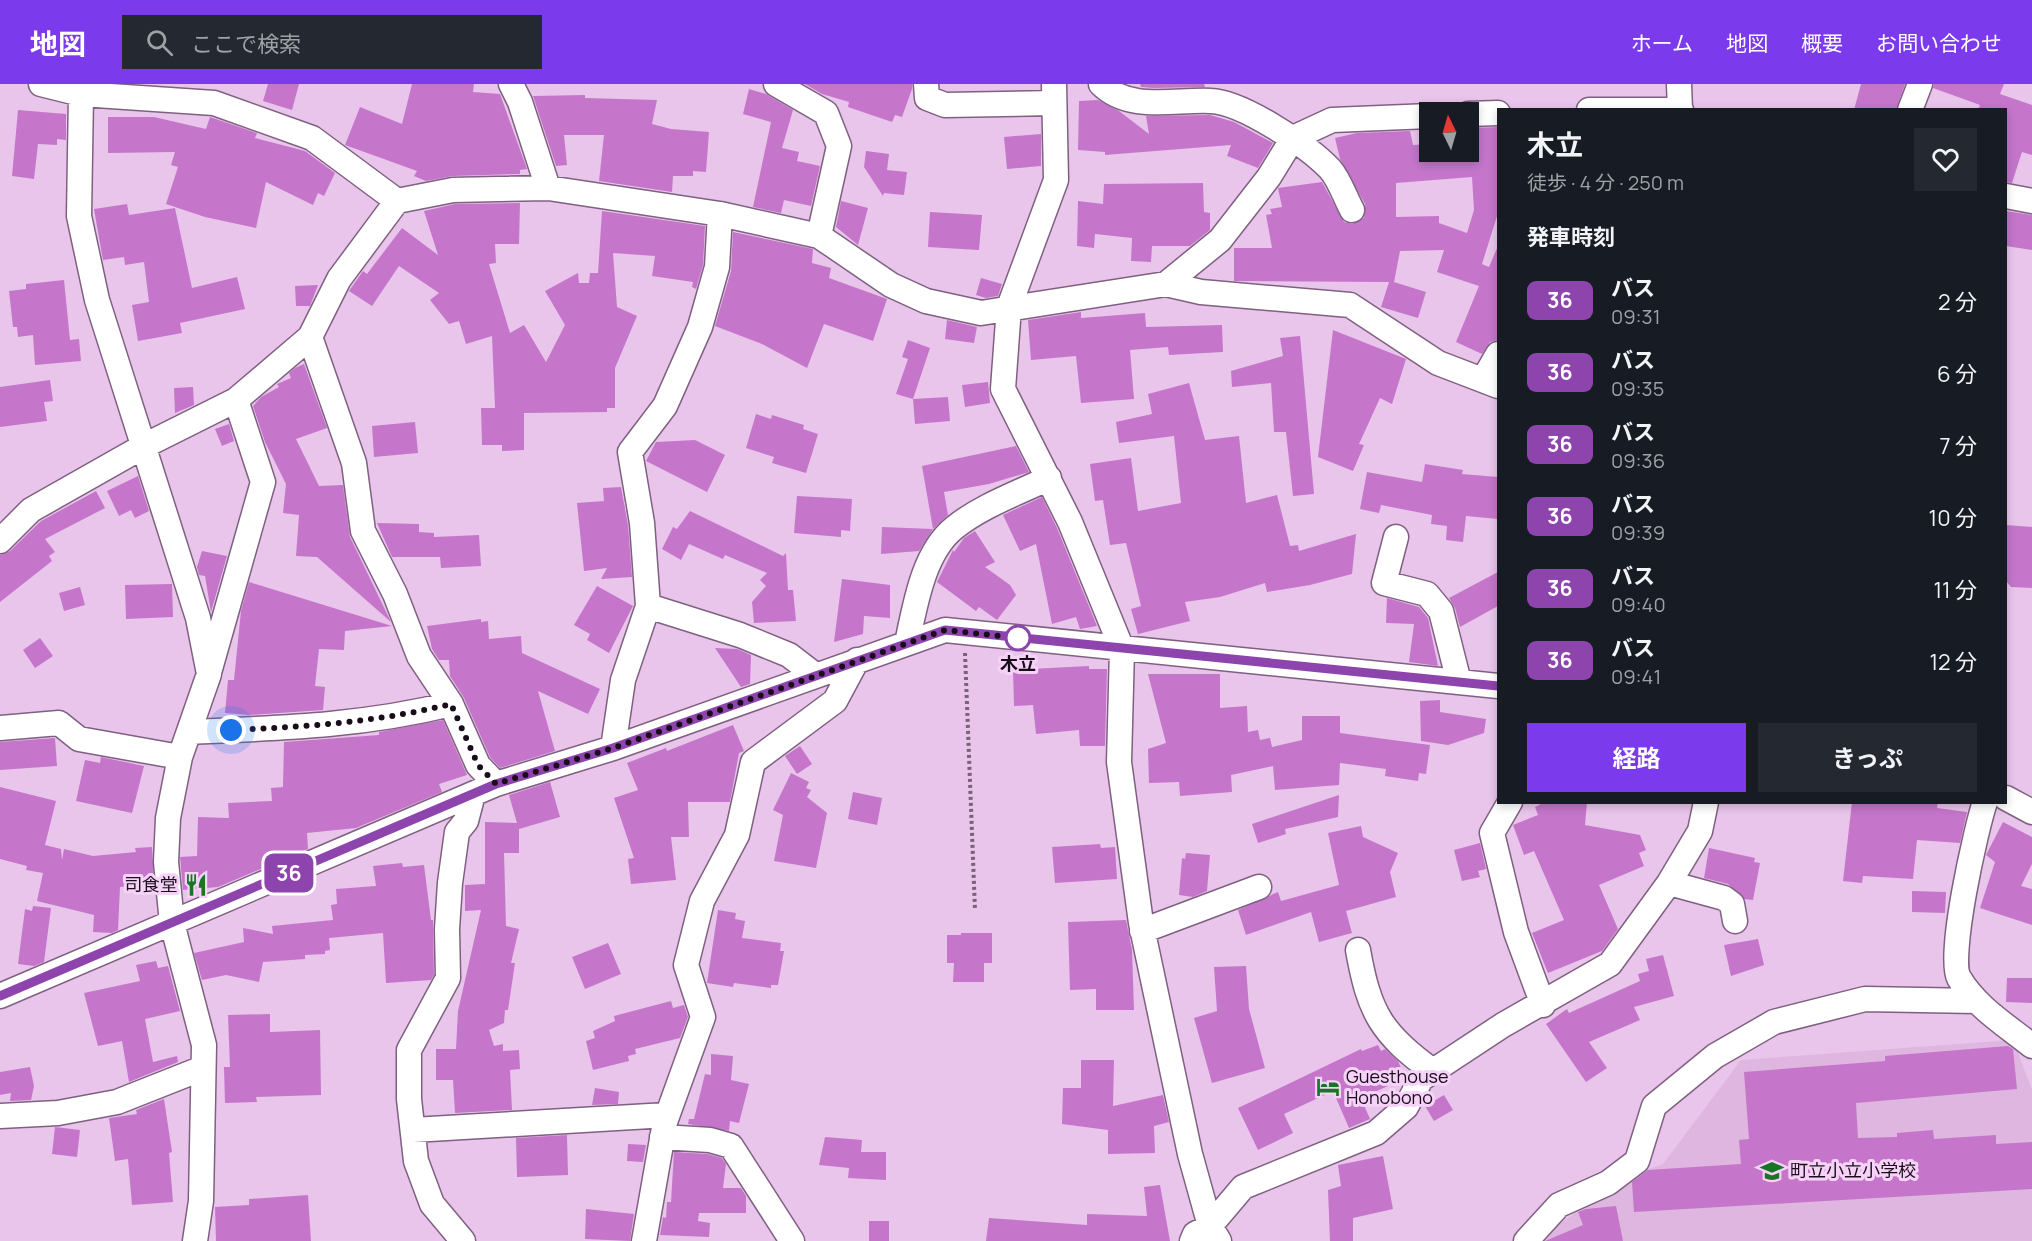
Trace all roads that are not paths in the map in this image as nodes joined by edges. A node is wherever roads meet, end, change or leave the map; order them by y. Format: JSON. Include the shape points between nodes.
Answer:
{"nodes":[{"id":1,"x":41,"y":84,"type":"edge"},
{"id":2,"x":511,"y":84,"type":"edge"},
{"id":3,"x":776,"y":84,"type":"edge"},
{"id":4,"x":926,"y":84,"type":"edge"},
{"id":5,"x":1101,"y":84,"type":"edge"},
{"id":6,"x":1678,"y":84,"type":"edge"},
{"id":7,"x":1920,"y":84,"type":"edge"},
{"id":8,"x":82,"y":89,"type":"edge"},
{"id":9,"x":151,"y":92,"type":"edge"},
{"id":10,"x":215,"y":94,"type":"edge"},
{"id":11,"x":1054,"y":94,"type":"edge"},
{"id":12,"x":1681,"y":108,"type":"edge"},
{"id":13,"x":1911,"y":108,"type":"edge"},
{"id":14,"x":1497,"y":113,"type":"edge"},
{"id":15,"x":1479,"y":114,"type":"edge"},
{"id":16,"x":1419,"y":116,"type":"edge"},
{"id":17,"x":1293,"y":138,"type":"junction"},
{"id":18,"x":548,"y":188,"type":"junction"},
{"id":19,"x":2007,"y":196,"type":"edge"},
{"id":20,"x":397,"y":201,"type":"junction"},
{"id":21,"x":2032,"y":201,"type":"edge"},
{"id":22,"x":1352,"y":210,"type":"dead end"},
{"id":23,"x":720,"y":214,"type":"junction"},
{"id":24,"x":819,"y":236,"type":"junction"},
{"id":25,"x":1166,"y":284,"type":"junction"},
{"id":26,"x":1009,"y":307,"type":"junction"},
{"id":27,"x":310,"y":337,"type":"junction"},
{"id":28,"x":1497,"y":358,"type":"edge"},
{"id":29,"x":1491,"y":383,"type":"edge"},
{"id":30,"x":236,"y":400,"type":"junction"},
{"id":31,"x":144,"y":446,"type":"junction"},
{"id":32,"x":1048,"y":478,"type":"junction"},
{"id":33,"x":1396,"y":537,"type":"dead end"},
{"id":34,"x":0,"y":541,"type":"edge"},
{"id":35,"x":648,"y":606,"type":"junction"},
{"id":36,"x":907,"y":643,"type":"junction"},
{"id":37,"x":1122,"y":649,"type":"junction"},
{"id":38,"x":857,"y":660,"type":"junction"},
{"id":39,"x":209,"y":674,"type":"junction"},
{"id":40,"x":815,"y":675,"type":"junction"},
{"id":41,"x":1459,"y":682,"type":"junction"},
{"id":42,"x":1496,"y":691,"type":"edge"},
{"id":43,"x":451,"y":704,"type":"junction"},
{"id":44,"x":0,"y":728,"type":"edge"},
{"id":45,"x":189,"y":732,"type":"junction"},
{"id":46,"x":613,"y":748,"type":"junction"},
{"id":47,"x":180,"y":757,"type":"junction"},
{"id":48,"x":496,"y":784,"type":"junction"},
{"id":49,"x":473,"y":794,"type":"junction"},
{"id":50,"x":2007,"y":799,"type":"edge"},
{"id":51,"x":1509,"y":804,"type":"edge"},
{"id":52,"x":1706,"y":804,"type":"edge"},
{"id":53,"x":1985,"y":804,"type":"edge"},
{"id":54,"x":2032,"y":812,"type":"edge"},
{"id":55,"x":1669,"y":883,"type":"junction"},
{"id":56,"x":1259,"y":887,"type":"dead end"},
{"id":57,"x":1735,"y":921,"type":"dead end"},
{"id":58,"x":172,"y":923,"type":"junction"},
{"id":59,"x":1142,"y":931,"type":"junction"},
{"id":60,"x":1358,"y":950,"type":"dead end"},
{"id":61,"x":0,"y":996,"type":"edge"},
{"id":62,"x":1976,"y":1001,"type":"junction"},
{"id":63,"x":1543,"y":1005,"type":"junction"},
{"id":64,"x":2032,"y":1046,"type":"edge"},
{"id":65,"x":203,"y":1068,"type":"junction"},
{"id":66,"x":1433,"y":1071,"type":"junction"},
{"id":67,"x":0,"y":1116,"type":"edge"},
{"id":68,"x":665,"y":1126,"type":"junction"},
{"id":69,"x":412,"y":1130,"type":"junction"},
{"id":70,"x":1207,"y":1236,"type":"edge"},
{"id":71,"x":195,"y":1241,"type":"edge"},
{"id":72,"x":463,"y":1241,"type":"edge"},
{"id":73,"x":644,"y":1241,"type":"edge"},
{"id":74,"x":792,"y":1241,"type":"edge"},
{"id":75,"x":1526,"y":1241,"type":"edge"}],
"edges":[{"from":1,"to":8,"type":"street"},
{"from":2,"to":18,"type":"street"},
{"from":3,"to":24,"type":"street","via":[[826,113],[839,146]]},
{"from":4,"to":11,"type":"street","via":[[927,98],[945,105]]},
{"from":5,"to":17,"type":"street","via":[[1129,101],[1215,101]]},
{"from":6,"to":12,"type":"street"},
{"from":7,"to":13,"type":"street"},
{"from":8,"to":9,"type":"street"},
{"from":8,"to":31,"type":"street","via":[[79,216],[97,300]]},
{"from":9,"to":10,"type":"street"},
{"from":10,"to":20,"type":"street","via":[[312,138]]},
{"from":11,"to":26,"type":"street","via":[[1056,180]]},
{"from":14,"to":15,"type":"street"},
{"from":16,"to":17,"type":"street","via":[[1332,120]]},
{"from":17,"to":22,"type":"street","via":[[1331,171]]},
{"from":17,"to":25,"type":"street","via":[[1269,177],[1220,240]]},
{"from":18,"to":20,"type":"street","via":[[453,190]]},
{"from":18,"to":23,"type":"street"},
{"from":19,"to":21,"type":"street"},
{"from":20,"to":27,"type":"street","via":[[339,279]]},
{"from":23,"to":24,"type":"street"},
{"from":23,"to":35,"type":"street","via":[[717,267],[700,327],[665,406],[630,452],[642,523]]},
{"from":24,"to":26,"type":"street","via":[[891,285],[926,301],[981,313]]},
{"from":25,"to":26,"type":"street"},
{"from":25,"to":29,"type":"street","via":[[1201,292],[1350,305],[1438,363]]},
{"from":26,"to":32,"type":"street","via":[[1004,389]]},
{"from":27,"to":30,"type":"street"},
{"from":27,"to":43,"type":"street","via":[[354,463],[363,531],[395,594],[419,656]]},
{"from":28,"to":29,"type":"street"},
{"from":30,"to":31,"type":"street"},
{"from":30,"to":39,"type":"street","via":[[263,482]]},
{"from":31,"to":34,"type":"street","via":[[31,510]]},
{"from":31,"to":39,"type":"street","via":[[198,618]]},
{"from":32,"to":36,"type":"street","via":[[952,530],[919,586]]},
{"from":32,"to":37,"type":"street"},
{"from":33,"to":41,"type":"street","via":[[1384,584],[1427,594],[1441,611]]},
{"from":35,"to":40,"type":"street","via":[[740,635],[789,656]]},
{"from":35,"to":46,"type":"street","via":[[623,680]]},
{"from":36,"to":37,"type":"street","via":[[945,630]]},
{"from":36,"to":38,"type":"street"},
{"from":37,"to":41,"type":"street"},
{"from":37,"to":59,"type":"street","via":[[1119,762]]},
{"from":38,"to":40,"type":"street"},
{"from":38,"to":68,"type":"street","via":[[835,701],[753,762],[737,835],[702,901],[691,944],[686,965],[703,1017]]},
{"from":39,"to":45,"type":"street"},
{"from":40,"to":46,"type":"street"},
{"from":41,"to":42,"type":"street"},
{"from":43,"to":45,"type":"street","via":[[360,722]]},
{"from":43,"to":48,"type":"street","via":[[478,765]]},
{"from":44,"to":47,"type":"street","via":[[59,723],[79,739]]},
{"from":45,"to":47,"type":"street"},
{"from":46,"to":48,"type":"street"},
{"from":47,"to":58,"type":"street","via":[[168,818],[166,862]]},
{"from":48,"to":49,"type":"street"},
{"from":49,"to":58,"type":"street"},
{"from":49,"to":69,"type":"street","via":[[466,821],[457,832],[450,883],[448,978],[409,1050]]},
{"from":50,"to":54,"type":"street"},
{"from":51,"to":63,"type":"street","via":[[1492,833],[1516,932]]},
{"from":52,"to":55,"type":"street","via":[[1700,831]]},
{"from":53,"to":62,"type":"street","via":[[1960,907],[1957,975]]},
{"from":55,"to":57,"type":"street","via":[[1724,898],[1732,904]]},
{"from":55,"to":63,"type":"street","via":[[1610,964]]},
{"from":56,"to":59,"type":"street"},
{"from":58,"to":61,"type":"street"},
{"from":58,"to":65,"type":"street","via":[[204,1045]]},
{"from":59,"to":70,"type":"street"},
{"from":60,"to":66,"type":"street","via":[[1368,997],[1377,1017],[1397,1044]]},
{"from":62,"to":64,"type":"street"},
{"from":62,"to":75,"type":"street","via":[[1865,999],[1774,1022],[1715,1056],[1654,1106],[1637,1161],[1608,1183],[1558,1204]]},
{"from":63,"to":66,"type":"street","via":[[1503,1025]]},
{"from":65,"to":67,"type":"street","via":[[117,1102],[58,1113]]},
{"from":65,"to":71,"type":"street","via":[[201,1201]]},
{"from":66,"to":70,"type":"street","via":[[1420,1079],[1406,1107],[1376,1133],[1243,1187]]},
{"from":68,"to":69,"type":"street"},
{"from":68,"to":73,"type":"street"},
{"from":68,"to":74,"type":"street","via":[[731,1146]]},
{"from":69,"to":72,"type":"street","via":[[416,1161],[432,1204]]}]}
